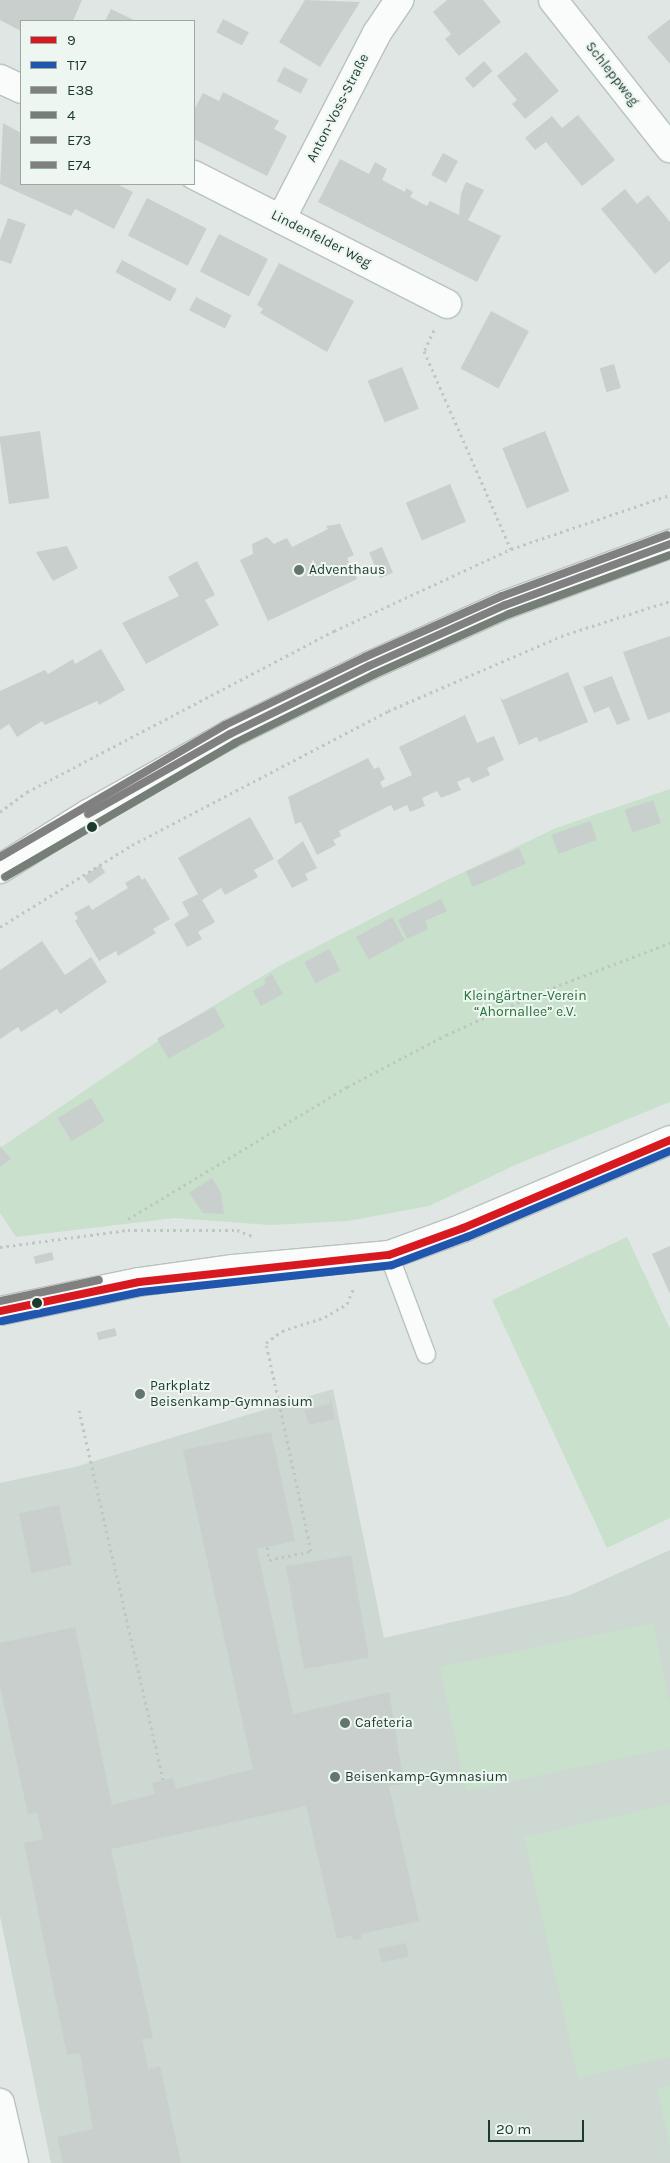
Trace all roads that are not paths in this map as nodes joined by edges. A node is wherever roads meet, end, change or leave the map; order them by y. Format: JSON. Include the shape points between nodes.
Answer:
{"nodes":[{"id":1,"x":398,"y":0,"type":"edge"},
{"id":2,"x":553,"y":0,"type":"edge"},
{"id":3,"x":0,"y":79,"type":"edge"},
{"id":4,"x":20,"y":89,"type":"edge"},
{"id":5,"x":670,"y":148,"type":"edge"},
{"id":6,"x":195,"y":176,"type":"edge"},
{"id":7,"x":281,"y":219,"type":"junction"},
{"id":8,"x":447,"y":304,"type":"road end"},
{"id":9,"x":670,"y":544,"type":"edge"},
{"id":10,"x":0,"y":869,"type":"edge"},
{"id":11,"x":670,"y":1140,"type":"edge"},
{"id":12,"x":389,"y":1255,"type":"junction"},
{"id":13,"x":0,"y":1311,"type":"edge"},
{"id":14,"x":426,"y":1354,"type":"dead end"},
{"id":15,"x":0,"y":2102,"type":"edge"},
{"id":16,"x":14,"y":2163,"type":"edge"}],
"edges":[{"from":1,"to":7,"type":"street","name":"Anton-Voss-Straße","via":[[377,33]]},
{"from":2,"to":5,"type":"street","name":"Schleppweg"},
{"from":3,"to":4,"type":"street"},
{"from":6,"to":7,"type":"street","name":"Lindenfelder Weg"},
{"from":7,"to":8,"type":"street","name":"Lindenfelder Weg"},
{"from":9,"to":10,"type":"street","via":[[505,605],[369,666],[230,734],[88,814]]},
{"from":11,"to":12,"type":"street","via":[[463,1228]]},
{"from":12,"to":13,"type":"street","via":[[233,1269],[139,1282]]},
{"from":12,"to":14,"type":"lane"},
{"from":15,"to":16,"type":"street"}]}
